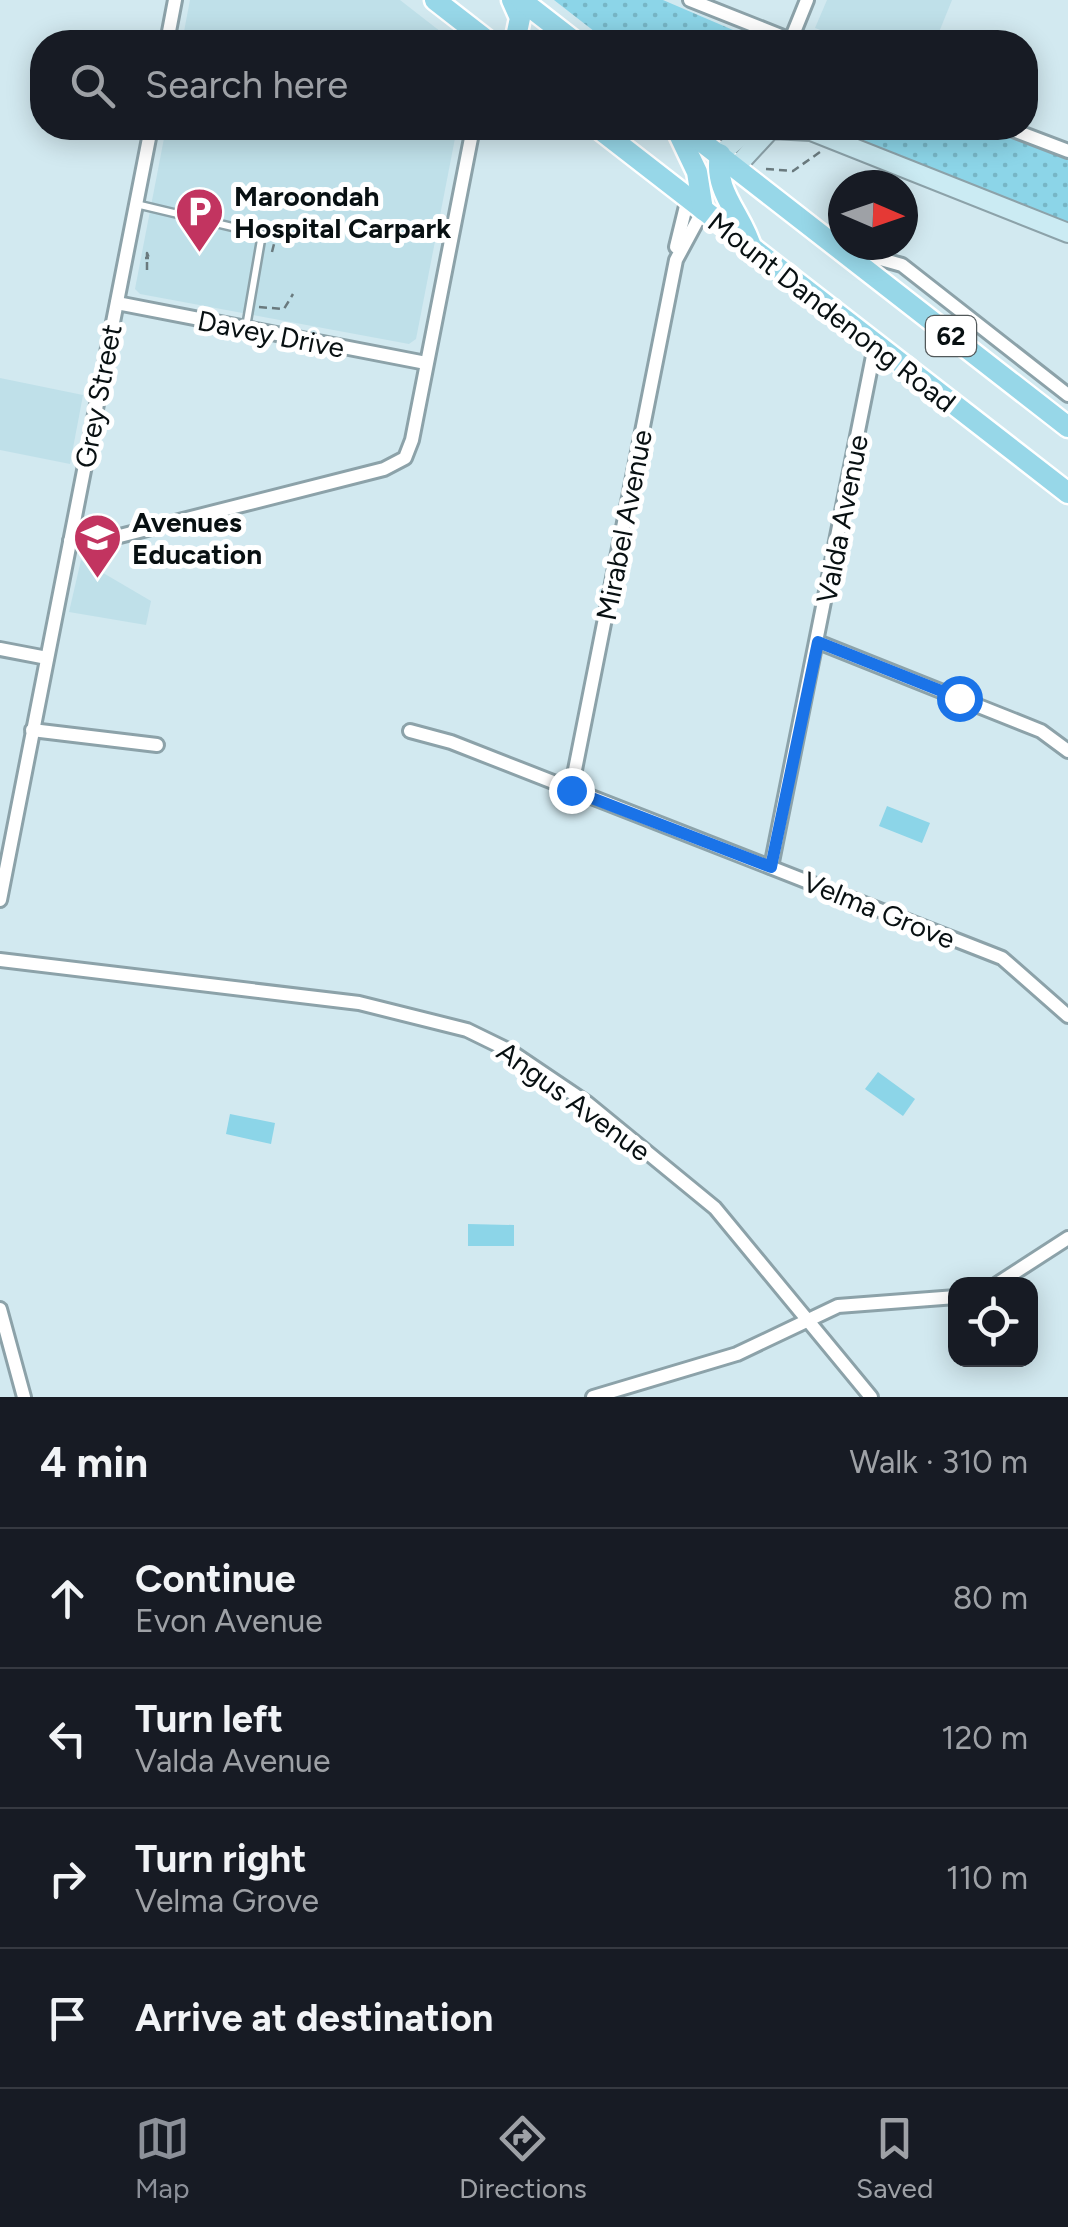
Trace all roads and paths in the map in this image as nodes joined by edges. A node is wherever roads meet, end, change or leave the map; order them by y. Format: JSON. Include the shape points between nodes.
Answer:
{"nodes":[{"id":1,"x":175,"y":0,"type":"edge"},
{"id":2,"x":435,"y":0,"type":"edge"},
{"id":3,"x":512,"y":0,"type":"edge"},
{"id":4,"x":521,"y":0,"type":"edge"},
{"id":5,"x":690,"y":0,"type":"edge"},
{"id":6,"x":807,"y":0,"type":"edge"},
{"id":7,"x":169,"y":30,"type":"edge"},
{"id":8,"x":474,"y":30,"type":"edge"},
{"id":9,"x":521,"y":30,"type":"edge"},
{"id":10,"x":560,"y":30,"type":"edge"},
{"id":11,"x":768,"y":30,"type":"edge"},
{"id":12,"x":799,"y":30,"type":"edge"},
{"id":13,"x":149,"y":140,"type":"edge"},
{"id":14,"x":471,"y":140,"type":"edge"},
{"id":15,"x":617,"y":140,"type":"edge"},
{"id":16,"x":684,"y":140,"type":"edge"},
{"id":17,"x":697,"y":140,"type":"edge"},
{"id":18,"x":743,"y":140,"type":"edge"},
{"id":19,"x":755,"y":140,"type":"edge"},
{"id":20,"x":836,"y":140,"type":"edge"},
{"id":21,"x":1038,"y":140,"type":"edge"},
{"id":22,"x":1068,"y":151,"type":"edge"},
{"id":23,"x":728,"y":161,"type":"junction"},
{"id":24,"x":703,"y":194,"type":"junction"},
{"id":25,"x":136,"y":204,"type":"junction"},
{"id":26,"x":280,"y":222,"type":"dead end"},
{"id":27,"x":1068,"y":232,"type":"edge"},
{"id":28,"x":828,"y":242,"type":"edge"},
{"id":29,"x":752,"y":250,"type":"junction"},
{"id":30,"x":272,"y":252,"type":"dead end"},
{"id":31,"x":143,"y":258,"type":"dead end"},
{"id":32,"x":851,"y":260,"type":"edge"},
{"id":33,"x":884,"y":260,"type":"edge"},
{"id":34,"x":147,"y":270,"type":"dead end"},
{"id":35,"x":293,"y":294,"type":"dead end"},
{"id":36,"x":117,"y":303,"type":"junction"},
{"id":37,"x":264,"y":305,"type":"dead end"},
{"id":38,"x":246,"y":329,"type":"junction"},
{"id":39,"x":875,"y":346,"type":"junction"},
{"id":40,"x":426,"y":364,"type":"junction"},
{"id":41,"x":1068,"y":395,"type":"edge"},
{"id":42,"x":1068,"y":427,"type":"edge"},
{"id":43,"x":1068,"y":493,"type":"edge"},
{"id":44,"x":70,"y":542,"type":"junction"},
{"id":45,"x":818,"y":642,"type":"junction"},
{"id":46,"x":0,"y":649,"type":"edge"},
{"id":47,"x":46,"y":658,"type":"junction"},
{"id":48,"x":32,"y":730,"type":"junction"},
{"id":49,"x":410,"y":731,"type":"dead end"},
{"id":50,"x":157,"y":745,"type":"dead end"},
{"id":51,"x":1068,"y":751,"type":"edge"},
{"id":52,"x":571,"y":790,"type":"junction"},
{"id":53,"x":771,"y":867,"type":"junction"},
{"id":54,"x":0,"y":900,"type":"edge"},
{"id":55,"x":0,"y":960,"type":"edge"},
{"id":56,"x":1068,"y":1016,"type":"edge"},
{"id":57,"x":1068,"y":1238,"type":"edge"},
{"id":58,"x":1008,"y":1277,"type":"edge"},
{"id":59,"x":948,"y":1298,"type":"edge"},
{"id":60,"x":0,"y":1309,"type":"edge"},
{"id":61,"x":806,"y":1320,"type":"junction"},
{"id":62,"x":24,"y":1397,"type":"edge"},
{"id":63,"x":594,"y":1397,"type":"edge"},
{"id":64,"x":871,"y":1397,"type":"edge"}],
"edges":[{"from":1,"to":7,"type":"street"},
{"from":2,"to":8,"type":"main road"},
{"from":3,"to":9,"type":"main road"},
{"from":4,"to":10,"type":"main road"},
{"from":5,"to":11,"type":"street"},
{"from":6,"to":12,"type":"street"},
{"from":13,"to":25,"type":"street","name":"Grey Street"},
{"from":14,"to":40,"type":"street"},
{"from":15,"to":24,"type":"main road","name":"Mount Dandenong Road","number":"62"},
{"from":16,"to":24,"type":"main road"},
{"from":17,"to":23,"type":"main road","name":"Mount Dandenong Road","number":"62"},
{"from":18,"to":23,"type":"street"},
{"from":19,"to":23,"type":"street"},
{"from":20,"to":27,"type":"street"},
{"from":21,"to":22,"type":"street"},
{"from":23,"to":24,"type":"main road"},
{"from":23,"to":28,"type":"main road","name":"Mount Dandenong Road","number":"62"},
{"from":24,"to":29,"type":"main road","name":"Mount Dandenong Road","number":"62"},
{"from":24,"to":29,"type":"main road","via":[[748,231]]},
{"from":24,"to":52,"type":"street","name":"Mirabel Avenue","via":[[676,260]]},
{"from":25,"to":36,"type":"street","name":"Grey Street"},
{"from":25,"to":38,"type":"lane","via":[[262,234]]},
{"from":26,"to":30,"type":"path"},
{"from":29,"to":39,"type":"main road","name":"Mount Dandenong Road","number":"62"},
{"from":31,"to":34,"type":"path"},
{"from":32,"to":42,"type":"main road","name":"Mount Dandenong Road","number":"62"},
{"from":33,"to":41,"type":"street","name":"Mount Dandenong Road","via":[[902,265]]},
{"from":35,"to":37,"type":"path","via":[[284,309]]},
{"from":36,"to":38,"type":"street","name":"Davey Drive"},
{"from":36,"to":44,"type":"street","name":"Grey Street"},
{"from":38,"to":40,"type":"street","name":"Davey Drive"},
{"from":39,"to":43,"type":"main road","name":"Mount Dandenong Road","number":"62"},
{"from":39,"to":45,"type":"street","name":"Valda Avenue"},
{"from":40,"to":44,"type":"street","via":[[412,440],[397,464],[89,544]]},
{"from":44,"to":47,"type":"street","name":"Grey Street"},
{"from":45,"to":51,"type":"street","via":[[1041,731]]},
{"from":45,"to":53,"type":"street","name":"Valda Avenue"},
{"from":46,"to":47,"type":"street"},
{"from":47,"to":48,"type":"street","name":"Grey Street"},
{"from":48,"to":50,"type":"street"},
{"from":48,"to":54,"type":"street","name":"Grey Street"},
{"from":49,"to":52,"type":"street","name":"Velma Grove"},
{"from":52,"to":53,"type":"street","name":"Velma Grove"},
{"from":53,"to":56,"type":"street","name":"Velma Grove","via":[[1002,958]]},
{"from":55,"to":61,"type":"street","name":"Angus Avenue","via":[[359,1003],[467,1030],[587,1103],[715,1208]]},
{"from":57,"to":58,"type":"street"},
{"from":59,"to":61,"type":"street","via":[[838,1306]]},
{"from":60,"to":62,"type":"street"},
{"from":61,"to":63,"type":"street","via":[[736,1354]]},
{"from":61,"to":64,"type":"street","name":"Angus Avenue"}]}
